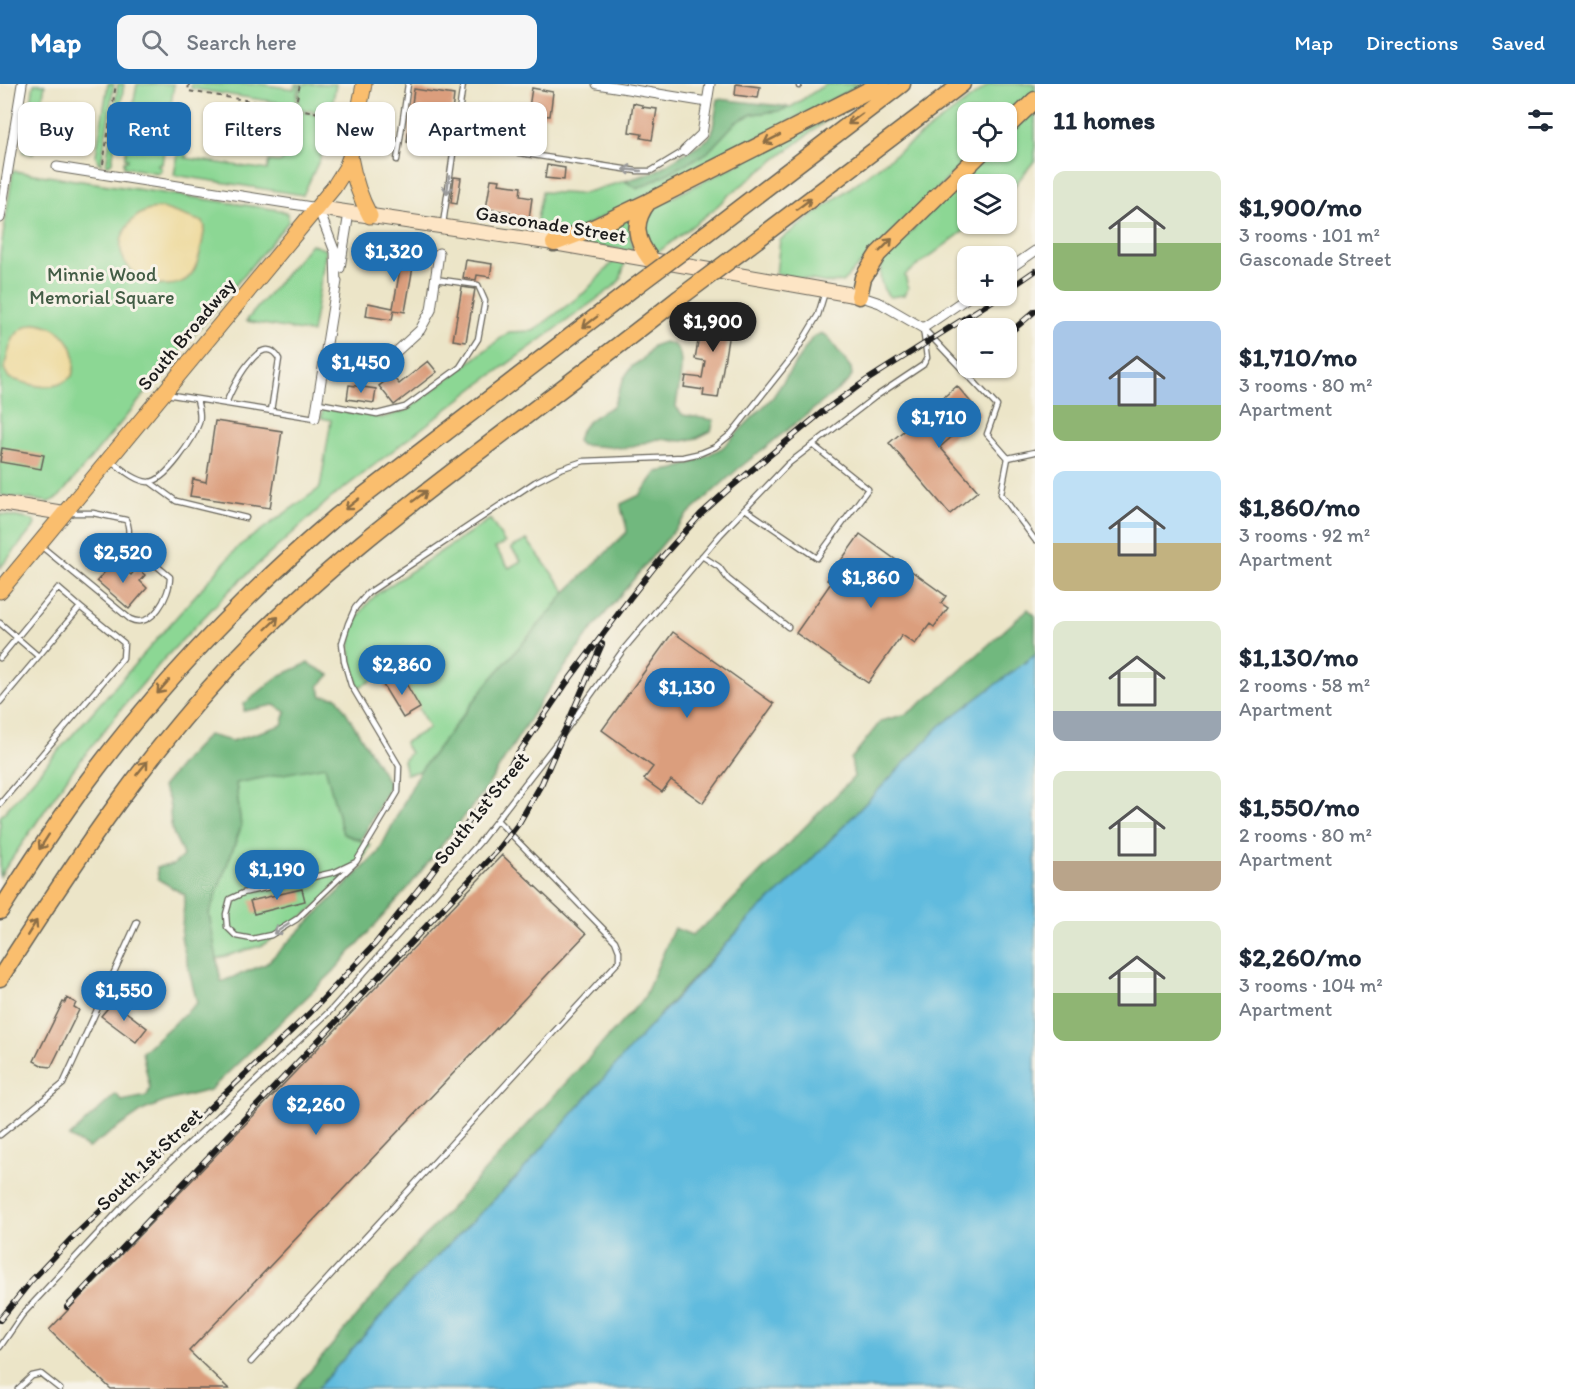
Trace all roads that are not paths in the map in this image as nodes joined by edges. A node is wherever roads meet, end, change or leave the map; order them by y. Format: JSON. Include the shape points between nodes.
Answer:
{"nodes":[{"id":1,"x":22,"y":84,"type":"edge"},
{"id":2,"x":364,"y":84,"type":"edge"},
{"id":3,"x":408,"y":84,"type":"edge"},
{"id":4,"x":463,"y":84,"type":"edge"},
{"id":5,"x":597,"y":84,"type":"edge"},
{"id":6,"x":710,"y":84,"type":"edge"},
{"id":7,"x":880,"y":84,"type":"edge"},
{"id":8,"x":902,"y":84,"type":"edge"},
{"id":9,"x":962,"y":84,"type":"edge"},
{"id":10,"x":1035,"y":100,"type":"edge"},
{"id":11,"x":361,"y":102,"type":"edge"},
{"id":12,"x":460,"y":102,"type":"edge"},
{"id":13,"x":707,"y":102,"type":"junction"},
{"id":14,"x":1017,"y":117,"type":"edge"},
{"id":15,"x":395,"y":144,"type":"edge"},
{"id":16,"x":399,"y":145,"type":"junction"},
{"id":17,"x":684,"y":151,"type":"joint"},
{"id":18,"x":451,"y":156,"type":"edge"},
{"id":19,"x":538,"y":156,"type":"edge"},
{"id":20,"x":350,"y":157,"type":"joint"},
{"id":21,"x":5,"y":160,"type":"edge"},
{"id":22,"x":397,"y":160,"type":"dead end"},
{"id":23,"x":972,"y":162,"type":"edge"},
{"id":24,"x":57,"y":167,"type":"dead end"},
{"id":25,"x":648,"y":202,"type":"junction"},
{"id":26,"x":318,"y":208,"type":"junction"},
{"id":27,"x":349,"y":213,"type":"junction"},
{"id":28,"x":370,"y":216,"type":"junction"},
{"id":29,"x":0,"y":218,"type":"edge"},
{"id":30,"x":442,"y":227,"type":"junction"},
{"id":31,"x":554,"y":243,"type":"junction"},
{"id":32,"x":1035,"y":251,"type":"edge"},
{"id":33,"x":439,"y":253,"type":"dead end"},
{"id":34,"x":651,"y":260,"type":"junction"},
{"id":35,"x":1017,"y":263,"type":"edge"},
{"id":36,"x":435,"y":279,"type":"junction"},
{"id":37,"x":336,"y":287,"type":"junction"},
{"id":38,"x":826,"y":290,"type":"junction"},
{"id":39,"x":858,"y":296,"type":"junction"},
{"id":40,"x":957,"y":305,"type":"edge"},
{"id":41,"x":923,"y":328,"type":"junction"},
{"id":42,"x":325,"y":359,"type":"junction"},
{"id":43,"x":164,"y":394,"type":"junction"},
{"id":44,"x":197,"y":400,"type":"junction"},
{"id":45,"x":317,"y":402,"type":"junction"},
{"id":46,"x":226,"y":404,"type":"junction"},
{"id":47,"x":271,"y":411,"type":"junction"},
{"id":48,"x":315,"y":418,"type":"joint"},
{"id":49,"x":813,"y":445,"type":"junction"},
{"id":50,"x":1035,"y":452,"type":"edge"},
{"id":51,"x":1008,"y":458,"type":"junction"},
{"id":52,"x":109,"y":460,"type":"junction"},
{"id":53,"x":150,"y":482,"type":"junction"},
{"id":54,"x":0,"y":503,"type":"edge"},
{"id":55,"x":745,"y":509,"type":"junction"},
{"id":56,"x":64,"y":513,"type":"junction"},
{"id":57,"x":246,"y":518,"type":"dead end"},
{"id":58,"x":1035,"y":540,"type":"edge"},
{"id":59,"x":39,"y":544,"type":"junction"},
{"id":60,"x":702,"y":556,"type":"junction"},
{"id":61,"x":0,"y":591,"type":"edge"},
{"id":62,"x":80,"y":607,"type":"junction"},
{"id":63,"x":0,"y":623,"type":"edge"},
{"id":64,"x":788,"y":627,"type":"dead end"},
{"id":65,"x":17,"y":637,"type":"junction"},
{"id":66,"x":38,"y":656,"type":"junction"},
{"id":67,"x":0,"y":658,"type":"edge"},
{"id":68,"x":0,"y":702,"type":"edge"},
{"id":69,"x":0,"y":804,"type":"edge"},
{"id":70,"x":496,"y":820,"type":"junction"},
{"id":71,"x":356,"y":862,"type":"junction"},
{"id":72,"x":0,"y":911,"type":"edge"},
{"id":73,"x":137,"y":922,"type":"dead end"},
{"id":74,"x":0,"y":978,"type":"edge"},
{"id":75,"x":0,"y":1135,"type":"edge"},
{"id":76,"x":0,"y":1347,"type":"edge"},
{"id":77,"x":250,"y":1362,"type":"dead end"},
{"id":78,"x":18,"y":1389,"type":"edge"},
{"id":79,"x":60,"y":1389,"type":"edge"}],
"edges":[{"from":1,"to":21,"type":"street"},
{"from":2,"to":11,"type":"main road","name":"South Broadway"},
{"from":3,"to":16,"type":"lane"},
{"from":4,"to":12,"type":"lane"},
{"from":5,"to":13,"type":"street"},
{"from":6,"to":13,"type":"street"},
{"from":7,"to":25,"type":"highway","one_way":true},
{"from":8,"to":72,"type":"highway","one_way":true,"bridge":true,"via":[[290,556],[244,599],[120,738],[46,838]]},
{"from":74,"to":9,"type":"highway","one_way":true,"bridge":true,"via":[[133,779],[254,640],[314,584],[393,517]]},
{"from":10,"to":14,"type":"highway"},
{"from":13,"to":17,"type":"street","via":[[702,134]]},
{"from":15,"to":16,"type":"lane"},
{"from":16,"to":22,"type":"lane"},
{"from":17,"to":19,"type":"lane","one_way":true,"via":[[651,171]]},
{"from":18,"to":30,"type":"lane","one_way":true},
{"from":20,"to":26,"type":"main road","name":"South Broadway"},
{"from":20,"to":28,"type":"main road","via":[[359,196]]},
{"from":21,"to":29,"type":"street"},
{"from":39,"to":23,"type":"highway","one_way":true,"via":[[863,278],[878,254]]},
{"from":24,"to":26,"type":"street","name":"Gasconade Street"},
{"from":25,"to":31,"type":"highway"},
{"from":25,"to":34,"type":"highway","via":[[637,230],[640,246]]},
{"from":26,"to":27,"type":"street","name":"Gasconade Street"},
{"from":26,"to":37,"type":"street","via":[[335,252]]},
{"from":26,"to":43,"type":"main road","name":"South Broadway"},
{"from":27,"to":28,"type":"street","name":"Gasconade Street"},
{"from":27,"to":37,"type":"street"},
{"from":28,"to":30,"type":"street","name":"Gasconade Street"},
{"from":30,"to":31,"type":"street","name":"Gasconade Street"},
{"from":31,"to":34,"type":"street","name":"Gasconade Street"},
{"from":32,"to":35,"type":"street"},
{"from":33,"to":36,"type":"street"},
{"from":34,"to":38,"type":"street","name":"Gasconade Street"},
{"from":36,"to":42,"type":"street","via":[[431,310],[420,330],[396,352],[368,362]]},
{"from":36,"to":45,"type":"lane","via":[[478,285],[485,301],[478,339],[460,367],[405,407],[377,414]]},
{"from":37,"to":42,"type":"street"},
{"from":38,"to":39,"type":"street","name":"Gasconade Street"},
{"from":38,"to":71,"type":"lane","via":[[818,315],[794,355],[738,426],[715,447],[683,457],[584,462],[560,469],[431,550],[368,593],[355,608],[342,643],[344,661],[351,685],[399,766],[400,779],[398,792]]},
{"from":39,"to":41,"type":"street","name":"Gasconade Street","via":[[880,303]]},
{"from":40,"to":41,"type":"street"},
{"from":41,"to":49,"type":"lane","name":"South 1st Street","via":[[927,358],[923,365]]},
{"from":41,"to":51,"type":"lane","via":[[998,406],[987,434]]},
{"from":42,"to":45,"type":"street"},
{"from":43,"to":44,"type":"lane"},
{"from":43,"to":52,"type":"main road","name":"South Broadway"},
{"from":44,"to":46,"type":"lane"},
{"from":44,"to":53,"type":"lane","via":[[198,425],[169,470]]},
{"from":45,"to":48,"type":"street"},
{"from":46,"to":47,"type":"lane"},
{"from":46,"to":47,"type":"lane","via":[[231,389],[255,357],[269,350],[279,359]]},
{"from":47,"to":48,"type":"lane"},
{"from":49,"to":55,"type":"lane","name":"South 1st Street","via":[[788,464]]},
{"from":49,"to":55,"type":"lane","via":[[868,489],[817,558]]},
{"from":50,"to":51,"type":"lane"},
{"from":51,"to":58,"type":"lane","via":[[1000,494]]},
{"from":52,"to":53,"type":"lane"},
{"from":52,"to":56,"type":"main road","name":"South Broadway"},
{"from":53,"to":57,"type":"lane","via":[[176,501]]},
{"from":54,"to":56,"type":"street"},
{"from":55,"to":60,"type":"lane","name":"South 1st Street"},
{"from":56,"to":59,"type":"main road","name":"South Broadway"},
{"from":56,"to":59,"type":"lane","via":[[93,513],[126,520],[130,526],[129,553],[170,577],[166,599],[146,621],[138,623]]},
{"from":59,"to":61,"type":"main road","name":"South Broadway"},
{"from":60,"to":64,"type":"lane"},
{"from":60,"to":70,"type":"lane","name":"South 1st Street","via":[[623,650]]},
{"from":62,"to":65,"type":"lane","via":[[58,588]]},
{"from":62,"to":66,"type":"lane"},
{"from":62,"to":69,"type":"lane","via":[[124,643],[123,658]]},
{"from":63,"to":65,"type":"lane"},
{"from":65,"to":66,"type":"lane"},
{"from":65,"to":67,"type":"lane"},
{"from":66,"to":68,"type":"lane"},
{"from":70,"to":76,"type":"lane","name":"South 1st Street","via":[[332,1010],[126,1203],[22,1315]]},
{"from":70,"to":77,"type":"lane","via":[[615,940],[619,961]]},
{"from":71,"to":71,"type":"lane","one_way":true,"via":[[297,919],[272,935],[252,939],[236,936],[227,927],[230,899],[335,872]]},
{"from":73,"to":75,"type":"lane","via":[[63,1084]]},
{"from":78,"to":79,"type":"lane","via":[[32,1376],[41,1374]]}]}
